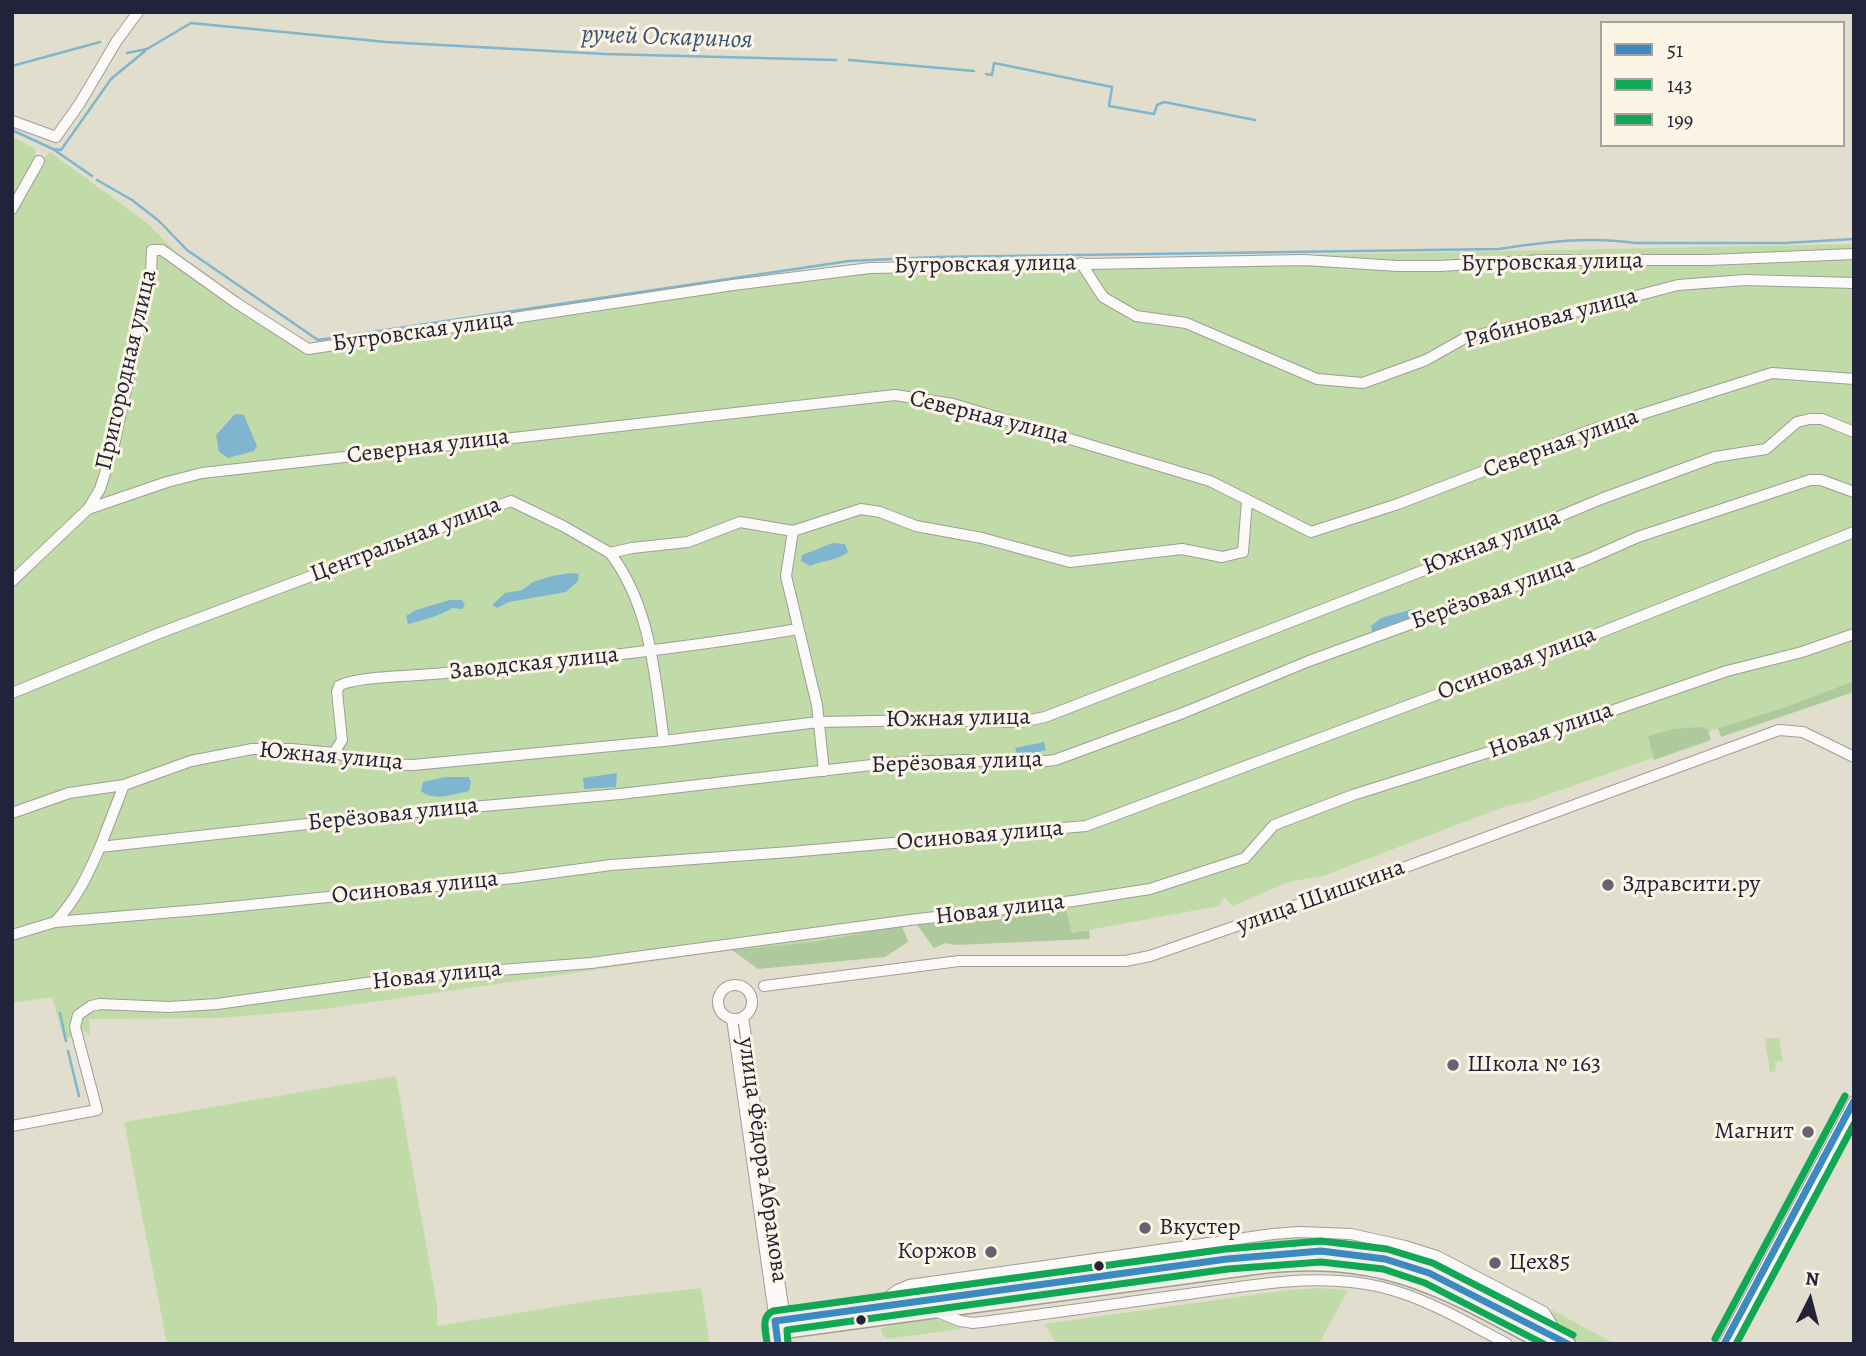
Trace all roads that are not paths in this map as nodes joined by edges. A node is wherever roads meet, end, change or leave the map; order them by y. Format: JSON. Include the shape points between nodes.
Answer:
{"nodes":[{"id":1,"x":138,"y":12,"type":"edge"},
{"id":2,"x":12,"y":121,"type":"edge"},
{"id":3,"x":39,"y":161,"type":"dead end"},
{"id":4,"x":12,"y":209,"type":"edge"},
{"id":5,"x":152,"y":250,"type":"joint"},
{"id":6,"x":1854,"y":254,"type":"edge"},
{"id":7,"x":1081,"y":263,"type":"junction"},
{"id":8,"x":1854,"y":283,"type":"edge"},
{"id":9,"x":1854,"y":379,"type":"edge"},
{"id":10,"x":1854,"y":432,"type":"edge"},
{"id":11,"x":1854,"y":492,"type":"edge"},
{"id":12,"x":1247,"y":501,"type":"junction"},
{"id":13,"x":88,"y":509,"type":"junction"},
{"id":14,"x":793,"y":531,"type":"junction"},
{"id":15,"x":1854,"y":532,"type":"edge"},
{"id":16,"x":610,"y":553,"type":"junction"},
{"id":17,"x":12,"y":581,"type":"edge"},
{"id":18,"x":799,"y":629,"type":"junction"},
{"id":19,"x":1854,"y":634,"type":"edge"},
{"id":20,"x":652,"y":652,"type":"junction"},
{"id":21,"x":12,"y":693,"type":"edge"},
{"id":22,"x":818,"y":722,"type":"junction"},
{"id":23,"x":664,"y":741,"type":"junction"},
{"id":24,"x":334,"y":753,"type":"junction"},
{"id":25,"x":1854,"y":757,"type":"edge"},
{"id":26,"x":824,"y":771,"type":"junction"},
{"id":27,"x":124,"y":785,"type":"junction"},
{"id":28,"x":12,"y":813,"type":"edge"},
{"id":29,"x":100,"y":847,"type":"junction"},
{"id":30,"x":55,"y":922,"type":"junction"},
{"id":31,"x":12,"y":935,"type":"edge"},
{"id":32,"x":764,"y":986,"type":"dead end"},
{"id":33,"x":737,"y":1018,"type":"dead end"},
{"id":34,"x":1854,"y":1101,"type":"edge"},
{"id":35,"x":1854,"y":1118,"type":"edge"},
{"id":36,"x":12,"y":1126,"type":"edge"},
{"id":37,"x":935,"y":1310,"type":"junction"},
{"id":38,"x":782,"y":1332,"type":"edge"},
{"id":39,"x":1565,"y":1342,"type":"edge"},
{"id":40,"x":1507,"y":1344,"type":"edge"},
{"id":41,"x":1545,"y":1344,"type":"edge"},
{"id":42,"x":1724,"y":1344,"type":"edge"},
{"id":43,"x":1733,"y":1344,"type":"edge"}],
"edges":[{"from":1,"to":2,"type":"street","via":[[56,138]]},
{"from":3,"to":4,"type":"street"},
{"from":5,"to":7,"type":"street","name":"Бугровская улица","via":[[162,250],[308,349],[870,268]]},
{"from":5,"to":13,"type":"street","name":"Пригородная улица","via":[[151,274],[114,445],[100,489]]},
{"from":6,"to":7,"type":"street","name":"Бугровская улица","via":[[1398,266],[1304,260]]},
{"from":7,"to":8,"type":"street","name":"Рябиновая улица","via":[[1103,297],[1136,316],[1186,323],[1317,379],[1363,383],[1426,360],[1465,338],[1678,285],[1745,280]]},
{"from":9,"to":12,"type":"street","name":"Северная улица","via":[[1772,373],[1588,431],[1311,533]]},
{"from":10,"to":22,"type":"street","name":"Южная улица","via":[[1822,419],[1797,422],[1766,449],[1716,457],[1627,490],[1045,717],[1021,722]]},
{"from":11,"to":26,"type":"street","name":"Берёзовая улица","via":[[1810,480],[1638,537],[1055,760],[889,763]]},
{"from":12,"to":13,"type":"street","name":"Северная улица","via":[[1210,481],[1162,465],[953,404],[895,395],[202,473]]},
{"from":12,"to":14,"type":"street","via":[[1243,552],[1222,557],[1182,549],[1070,562],[861,509]]},
{"from":13,"to":17,"type":"street","name":"Пригородная улица"},
{"from":14,"to":16,"type":"street","via":[[740,522],[688,542]]},
{"from":14,"to":18,"type":"street","via":[[786,576]]},
{"from":15,"to":30,"type":"street","name":"Осиновая улица","via":[[1556,650],[1086,826],[611,865],[238,907]]},
{"from":16,"to":20,"type":"street","via":[[636,599]]},
{"from":16,"to":21,"type":"street","name":"Центральная улица","via":[[511,501]]},
{"from":18,"to":20,"type":"street","name":"Заводская улица"},
{"from":18,"to":22,"type":"street"},
{"from":19,"to":36,"type":"street","name":"Новая улица","via":[[1727,671],[1353,795],[1274,825],[1245,858],[1150,888],[591,962],[409,977],[217,1004],[91,1006],[78,1015],[75,1027],[97,1110]]},
{"from":20,"to":23,"type":"street"},
{"from":20,"to":24,"type":"street","name":"Заводская улица","via":[[345,682],[337,692],[342,740]]},
{"from":22,"to":23,"type":"street","name":"Южная улица"},
{"from":22,"to":26,"type":"street"},
{"from":23,"to":24,"type":"street","name":"Южная улица","via":[[413,765],[379,764]]},
{"from":24,"to":27,"type":"street","name":"Южная улица","via":[[252,749],[191,761]]},
{"from":25,"to":32,"type":"street","name":"улица Шишкина","via":[[1803,732],[1779,730],[1239,927],[1125,961],[959,961]]},
{"from":26,"to":29,"type":"street","name":"Берёзовая улица"},
{"from":27,"to":28,"type":"street","name":"Южная улица","via":[[69,793]]},
{"from":27,"to":29,"type":"street"},
{"from":29,"to":30,"type":"street","via":[[86,880]]},
{"from":30,"to":31,"type":"street","name":"Осиновая улица"},
{"from":33,"to":38,"type":"street","name":"улица Фёдора Абрамова","via":[[751,1069]]},
{"from":34,"to":42,"type":"street"},
{"from":35,"to":43,"type":"street"},
{"from":37,"to":38,"type":"street"},
{"from":37,"to":40,"type":"street","via":[[973,1323],[1288,1281],[1340,1281],[1421,1300]]},
{"from":37,"to":41,"type":"street","via":[[1276,1264],[1340,1263],[1425,1283]]},
{"from":38,"to":39,"type":"street","via":[[875,1308],[1299,1251],[1385,1259],[1429,1273]]}]}
